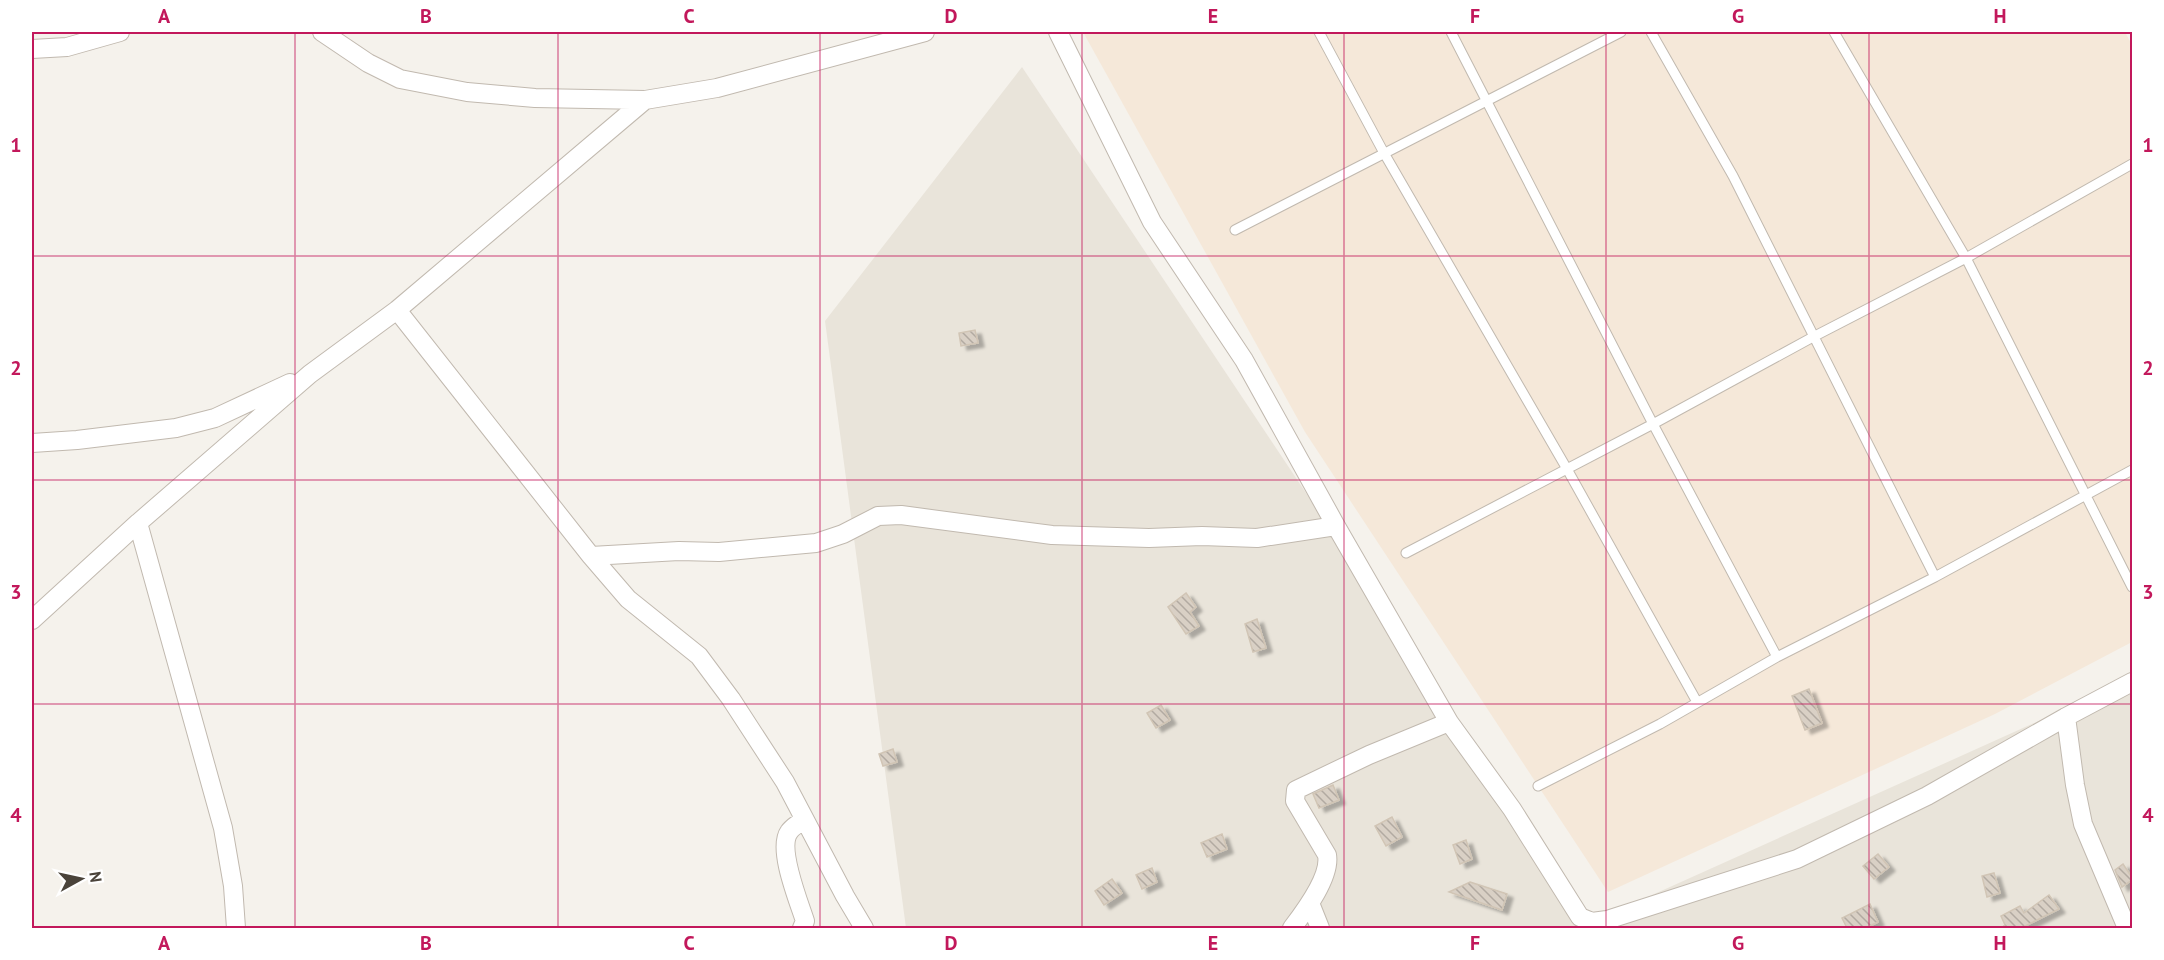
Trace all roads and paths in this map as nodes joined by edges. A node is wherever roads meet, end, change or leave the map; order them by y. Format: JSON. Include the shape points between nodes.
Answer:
{"nodes":[{"id":1,"x":120,"y":32,"type":"edge"},
{"id":2,"x":322,"y":32,"type":"edge"},
{"id":3,"x":925,"y":32,"type":"edge"},
{"id":4,"x":1058,"y":32,"type":"edge"},
{"id":5,"x":1319,"y":32,"type":"edge"},
{"id":6,"x":1450,"y":32,"type":"edge"},
{"id":7,"x":1621,"y":32,"type":"edge"},
{"id":8,"x":1651,"y":32,"type":"edge"},
{"id":9,"x":1834,"y":32,"type":"edge"},
{"id":10,"x":1602,"y":35,"type":"edge"},
{"id":11,"x":32,"y":49,"type":"edge"},
{"id":12,"x":645,"y":100,"type":"junction"},
{"id":13,"x":1485,"y":100,"type":"junction"},
{"id":14,"x":1384,"y":153,"type":"junction"},
{"id":15,"x":2133,"y":164,"type":"edge"},
{"id":16,"x":1235,"y":230,"type":"dead end"},
{"id":17,"x":1966,"y":258,"type":"junction"},
{"id":18,"x":397,"y":310,"type":"junction"},
{"id":19,"x":1813,"y":337,"type":"junction"},
{"id":20,"x":310,"y":374,"type":"junction"},
{"id":21,"x":1653,"y":424,"type":"junction"},
{"id":22,"x":32,"y":443,"type":"edge"},
{"id":23,"x":1568,"y":469,"type":"junction"},
{"id":24,"x":2133,"y":470,"type":"edge"},
{"id":25,"x":2085,"y":495,"type":"junction"},
{"id":26,"x":138,"y":523,"type":"junction"},
{"id":27,"x":1335,"y":526,"type":"junction"},
{"id":28,"x":1406,"y":554,"type":"dead end"},
{"id":29,"x":591,"y":556,"type":"junction"},
{"id":30,"x":1935,"y":577,"type":"junction"},
{"id":31,"x":2133,"y":587,"type":"edge"},
{"id":32,"x":32,"y":620,"type":"edge"},
{"id":33,"x":1777,"y":657,"type":"junction"},
{"id":34,"x":2133,"y":682,"type":"edge"},
{"id":35,"x":1697,"y":702,"type":"junction"},
{"id":36,"x":2066,"y":717,"type":"junction"},
{"id":37,"x":1449,"y":722,"type":"junction"},
{"id":38,"x":1538,"y":786,"type":"dead end"},
{"id":39,"x":804,"y":819,"type":"junction"},
{"id":40,"x":1310,"y":903,"type":"junction"},
{"id":41,"x":236,"y":928,"type":"edge"},
{"id":42,"x":802,"y":928,"type":"edge"},
{"id":43,"x":864,"y":928,"type":"edge"},
{"id":44,"x":1292,"y":928,"type":"edge"},
{"id":45,"x":1320,"y":928,"type":"edge"},
{"id":46,"x":2127,"y":928,"type":"edge"}],
"edges":[{"from":1,"to":11,"type":"street","via":[[67,47]]},
{"from":2,"to":12,"type":"street","via":[[400,79],[467,92],[535,98]]},
{"from":3,"to":12,"type":"street","via":[[717,88]]},
{"from":4,"to":27,"type":"street","via":[[1152,222],[1244,360]]},
{"from":5,"to":14,"type":"lane"},
{"from":6,"to":13,"type":"lane"},
{"from":7,"to":10,"type":"lane"},
{"from":8,"to":19,"type":"lane","via":[[1733,176]]},
{"from":9,"to":17,"type":"lane"},
{"from":10,"to":13,"type":"lane"},
{"from":12,"to":18,"type":"street"},
{"from":13,"to":14,"type":"lane"},
{"from":13,"to":21,"type":"lane"},
{"from":14,"to":16,"type":"lane"},
{"from":14,"to":23,"type":"lane"},
{"from":15,"to":17,"type":"lane"},
{"from":17,"to":19,"type":"lane"},
{"from":17,"to":25,"type":"lane"},
{"from":18,"to":20,"type":"street"},
{"from":18,"to":29,"type":"street"},
{"from":19,"to":21,"type":"lane"},
{"from":19,"to":30,"type":"lane"},
{"from":20,"to":22,"type":"street","via":[[215,418],[176,428]]},
{"from":20,"to":26,"type":"street"},
{"from":21,"to":23,"type":"lane"},
{"from":21,"to":33,"type":"lane"},
{"from":23,"to":28,"type":"lane"},
{"from":23,"to":35,"type":"lane"},
{"from":24,"to":25,"type":"lane"},
{"from":25,"to":30,"type":"lane"},
{"from":25,"to":31,"type":"lane"},
{"from":26,"to":32,"type":"street"},
{"from":26,"to":41,"type":"street","via":[[223,828]]},
{"from":27,"to":29,"type":"street","via":[[1257,538],[1149,538],[1052,535],[912,516],[878,516],[816,543],[719,552]]},
{"from":27,"to":37,"type":"street"},
{"from":29,"to":39,"type":"street","via":[[628,599],[699,656],[785,782]]},
{"from":30,"to":33,"type":"lane"},
{"from":33,"to":35,"type":"lane"},
{"from":34,"to":36,"type":"street"},
{"from":35,"to":38,"type":"lane"},
{"from":36,"to":37,"type":"street","via":[[1927,796],[1797,859],[1592,922],[1580,917],[1512,810]]},
{"from":36,"to":46,"type":"street","via":[[2083,824]]},
{"from":37,"to":40,"type":"street","via":[[1296,790],[1295,801],[1328,863]]},
{"from":39,"to":42,"type":"street","via":[[789,832],[785,843],[805,921]]},
{"from":39,"to":43,"type":"street"},
{"from":40,"to":44,"type":"street"},
{"from":40,"to":45,"type":"street"}]}
